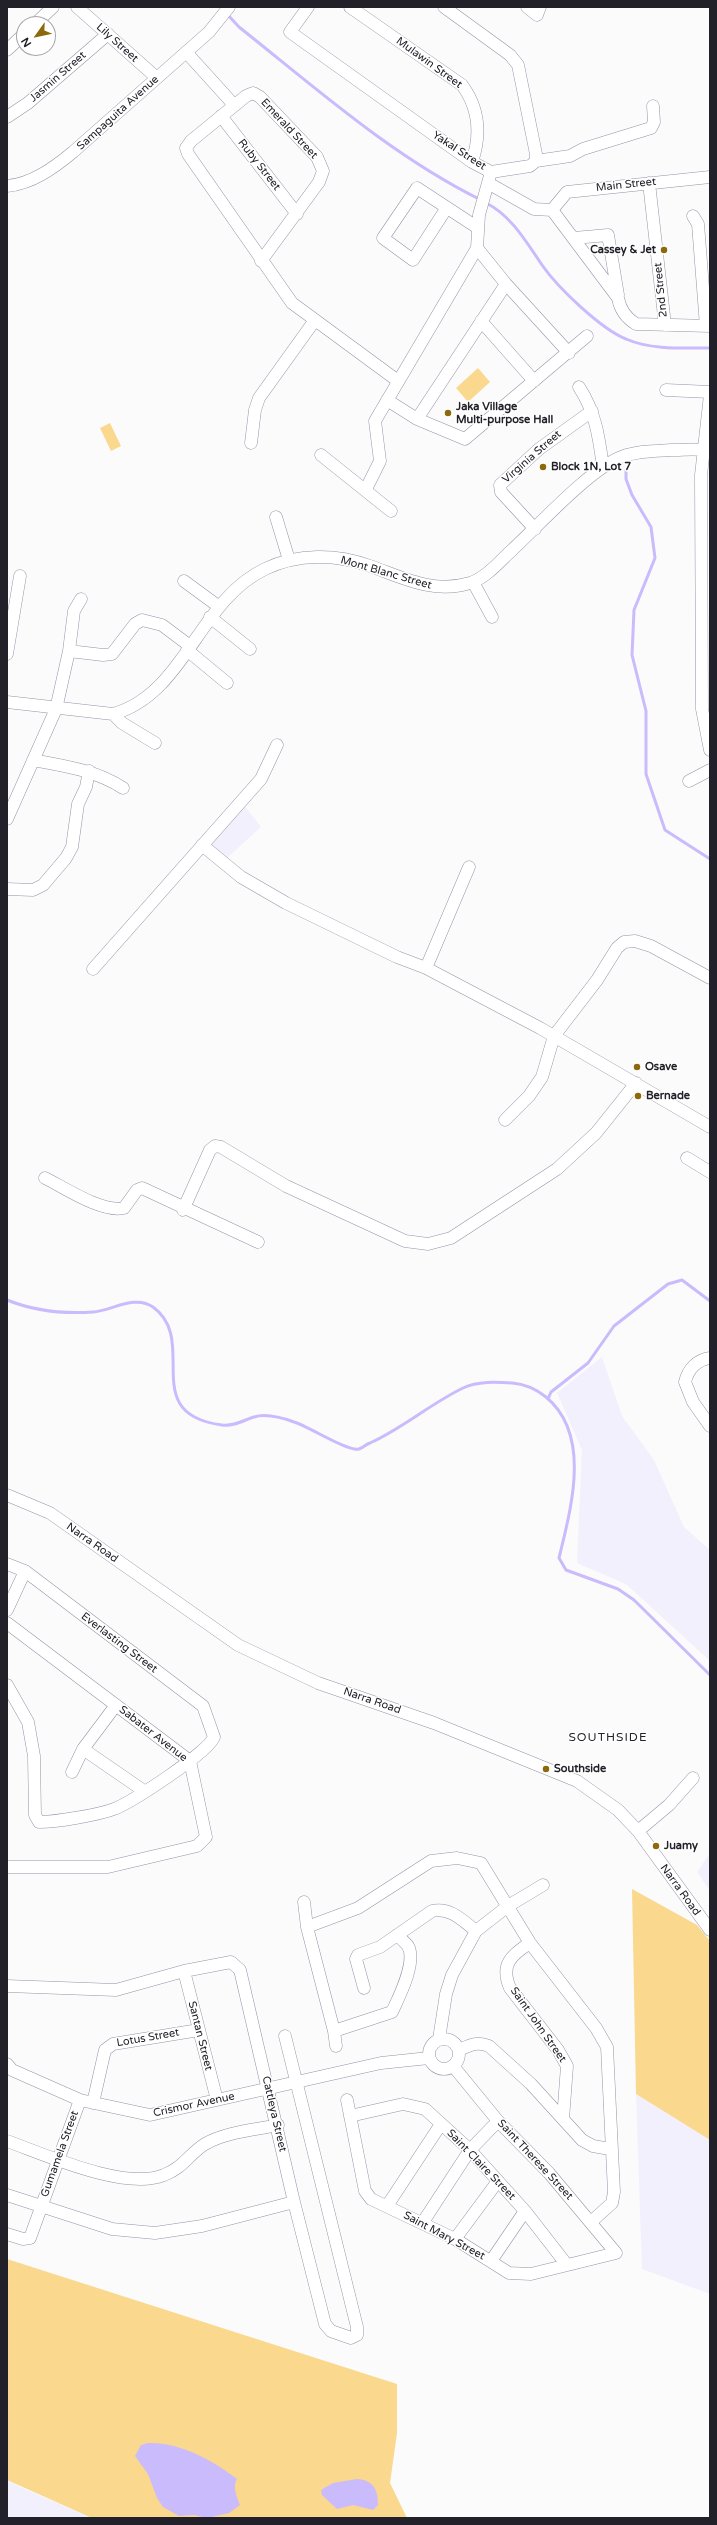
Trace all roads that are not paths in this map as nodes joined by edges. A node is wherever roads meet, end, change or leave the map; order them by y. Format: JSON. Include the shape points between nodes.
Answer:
{"nodes":[{"id":1,"x":52,"y":7,"type":"edge"},
{"id":2,"x":77,"y":7,"type":"edge"},
{"id":3,"x":229,"y":7,"type":"edge"},
{"id":4,"x":308,"y":7,"type":"edge"},
{"id":5,"x":350,"y":7,"type":"edge"},
{"id":6,"x":444,"y":7,"type":"edge"},
{"id":7,"x":526,"y":7,"type":"edge"},
{"id":8,"x":540,"y":7,"type":"edge"},
{"id":9,"x":43,"y":16,"type":"edge"},
{"id":10,"x":108,"y":34,"type":"junction"},
{"id":11,"x":16,"y":42,"type":"edge"},
{"id":12,"x":7,"y":50,"type":"edge"},
{"id":13,"x":186,"y":52,"type":"junction"},
{"id":14,"x":157,"y":78,"type":"junction"},
{"id":15,"x":234,"y":105,"type":"junction"},
{"id":16,"x":653,"y":106,"type":"dead end"},
{"id":17,"x":7,"y":116,"type":"edge"},
{"id":18,"x":221,"y":116,"type":"junction"},
{"id":19,"x":536,"y":161,"type":"junction"},
{"id":20,"x":472,"y":162,"type":"junction"},
{"id":21,"x":490,"y":177,"type":"junction"},
{"id":22,"x":710,"y":177,"type":"edge"},
{"id":23,"x":649,"y":183,"type":"junction"},
{"id":24,"x":7,"y":186,"type":"edge"},
{"id":25,"x":446,"y":209,"type":"junction"},
{"id":26,"x":552,"y":210,"type":"junction"},
{"id":27,"x":297,"y":214,"type":"junction"},
{"id":28,"x":700,"y":221,"type":"edge"},
{"id":29,"x":478,"y":228,"type":"junction"},
{"id":30,"x":574,"y":238,"type":"junction"},
{"id":31,"x":477,"y":248,"type":"junction"},
{"id":32,"x":261,"y":261,"type":"junction"},
{"id":33,"x":506,"y":284,"type":"junction"},
{"id":34,"x":618,"y":298,"type":"junction"},
{"id":35,"x":315,"y":320,"type":"junction"},
{"id":36,"x":481,"y":321,"type":"junction"},
{"id":37,"x":665,"y":325,"type":"junction"},
{"id":38,"x":708,"y":326,"type":"edge"},
{"id":39,"x":587,"y":336,"type":"dead end"},
{"id":40,"x":569,"y":353,"type":"junction"},
{"id":41,"x":398,"y":381,"type":"junction"},
{"id":42,"x":534,"y":381,"type":"junction"},
{"id":43,"x":579,"y":388,"type":"dead end"},
{"id":44,"x":666,"y":390,"type":"dead end"},
{"id":45,"x":710,"y":393,"type":"edge"},
{"id":46,"x":387,"y":400,"type":"junction"},
{"id":47,"x":592,"y":411,"type":"junction"},
{"id":48,"x":417,"y":419,"type":"junction"},
{"id":49,"x":251,"y":443,"type":"dead end"},
{"id":50,"x":706,"y":450,"type":"edge"},
{"id":51,"x":321,"y":455,"type":"dead end"},
{"id":52,"x":603,"y":467,"type":"junction"},
{"id":53,"x":366,"y":489,"type":"junction"},
{"id":54,"x":392,"y":511,"type":"dead end"},
{"id":55,"x":276,"y":517,"type":"dead end"},
{"id":56,"x":535,"y":529,"type":"junction"},
{"id":57,"x":706,"y":541,"type":"edge"},
{"id":58,"x":289,"y":560,"type":"junction"},
{"id":59,"x":20,"y":576,"type":"dead end"},
{"id":60,"x":184,"y":581,"type":"dead end"},
{"id":61,"x":472,"y":582,"type":"junction"},
{"id":62,"x":81,"y":599,"type":"dead end"},
{"id":63,"x":11,"y":605,"type":"edge"},
{"id":64,"x":218,"y":606,"type":"junction"},
{"id":65,"x":210,"y":617,"type":"junction"},
{"id":66,"x":492,"y":617,"type":"dead end"},
{"id":67,"x":188,"y":648,"type":"junction"},
{"id":68,"x":250,"y":649,"type":"dead end"},
{"id":69,"x":69,"y":651,"type":"junction"},
{"id":70,"x":7,"y":654,"type":"edge"},
{"id":71,"x":227,"y":683,"type":"dead end"},
{"id":72,"x":7,"y":702,"type":"edge"},
{"id":73,"x":56,"y":709,"type":"junction"},
{"id":74,"x":113,"y":714,"type":"junction"},
{"id":75,"x":155,"y":743,"type":"dead end"},
{"id":76,"x":277,"y":745,"type":"dead end"},
{"id":77,"x":710,"y":750,"type":"edge"},
{"id":78,"x":33,"y":760,"type":"junction"},
{"id":79,"x":710,"y":770,"type":"edge"},
{"id":80,"x":89,"y":771,"type":"junction"},
{"id":81,"x":689,"y":781,"type":"dead end"},
{"id":82,"x":123,"y":788,"type":"dead end"},
{"id":83,"x":7,"y":819,"type":"edge"},
{"id":84,"x":202,"y":845,"type":"junction"},
{"id":85,"x":469,"y":867,"type":"dead end"},
{"id":86,"x":7,"y":889,"type":"edge"},
{"id":87,"x":426,"y":968,"type":"junction"},
{"id":88,"x":93,"y":969,"type":"dead end"},
{"id":89,"x":710,"y":978,"type":"edge"},
{"id":90,"x":554,"y":1036,"type":"junction"},
{"id":91,"x":636,"y":1083,"type":"junction"},
{"id":92,"x":505,"y":1120,"type":"dead end"},
{"id":93,"x":710,"y":1128,"type":"edge"},
{"id":94,"x":687,"y":1158,"type":"dead end"},
{"id":95,"x":710,"y":1172,"type":"edge"},
{"id":96,"x":45,"y":1178,"type":"dead end"},
{"id":97,"x":184,"y":1210,"type":"junction"},
{"id":98,"x":258,"y":1242,"type":"dead end"},
{"id":99,"x":710,"y":1358,"type":"edge"},
{"id":100,"x":710,"y":1426,"type":"edge"},
{"id":101,"x":7,"y":1495,"type":"edge"},
{"id":102,"x":7,"y":1564,"type":"edge"},
{"id":103,"x":26,"y":1571,"type":"junction"},
{"id":104,"x":7,"y":1610,"type":"edge"},
{"id":105,"x":7,"y":1623,"type":"edge"},
{"id":106,"x":7,"y":1685,"type":"edge"},
{"id":107,"x":116,"y":1706,"type":"junction"},
{"id":108,"x":83,"y":1749,"type":"junction"},
{"id":109,"x":190,"y":1761,"type":"junction"},
{"id":110,"x":72,"y":1772,"type":"dead end"},
{"id":111,"x":693,"y":1778,"type":"dead end"},
{"id":112,"x":144,"y":1791,"type":"junction"},
{"id":113,"x":638,"y":1832,"type":"junction"},
{"id":114,"x":7,"y":1867,"type":"edge"},
{"id":115,"x":543,"y":1885,"type":"dead end"},
{"id":116,"x":304,"y":1902,"type":"dead end"},
{"id":117,"x":508,"y":1906,"type":"junction"},
{"id":118,"x":307,"y":1927,"type":"junction"},
{"id":119,"x":710,"y":1930,"type":"edge"},
{"id":120,"x":476,"y":1931,"type":"junction"},
{"id":121,"x":396,"y":1935,"type":"junction"},
{"id":122,"x":530,"y":1943,"type":"junction"},
{"id":123,"x":184,"y":1971,"type":"junction"},
{"id":124,"x":7,"y":1986,"type":"edge"},
{"id":125,"x":364,"y":1988,"type":"dead end"},
{"id":126,"x":199,"y":2030,"type":"junction"},
{"id":127,"x":334,"y":2031,"type":"junction"},
{"id":128,"x":285,"y":2036,"type":"dead end"},
{"id":129,"x":439,"y":2039,"type":"junction"},
{"id":130,"x":336,"y":2046,"type":"dead end"},
{"id":131,"x":459,"y":2050,"type":"junction"},
{"id":132,"x":429,"y":2058,"type":"junction"},
{"id":133,"x":7,"y":2064,"type":"edge"},
{"id":134,"x":453,"y":2066,"type":"junction"},
{"id":135,"x":296,"y":2082,"type":"junction"},
{"id":136,"x":269,"y":2088,"type":"junction"},
{"id":137,"x":80,"y":2100,"type":"junction"},
{"id":138,"x":217,"y":2100,"type":"junction"},
{"id":139,"x":347,"y":2100,"type":"dead end"},
{"id":140,"x":93,"y":2103,"type":"junction"},
{"id":141,"x":350,"y":2116,"type":"junction"},
{"id":142,"x":563,"y":2119,"type":"junction"},
{"id":143,"x":498,"y":2121,"type":"junction"},
{"id":144,"x":442,"y":2124,"type":"junction"},
{"id":145,"x":278,"y":2126,"type":"junction"},
{"id":146,"x":7,"y":2141,"type":"edge"},
{"id":147,"x":610,"y":2149,"type":"junction"},
{"id":148,"x":470,"y":2150,"type":"junction"},
{"id":149,"x":60,"y":2160,"type":"junction"},
{"id":150,"x":498,"y":2181,"type":"junction"},
{"id":151,"x":7,"y":2195,"type":"edge"},
{"id":152,"x":294,"y":2202,"type":"junction"},
{"id":153,"x":387,"y":2206,"type":"junction"},
{"id":154,"x":40,"y":2207,"type":"junction"},
{"id":155,"x":525,"y":2210,"type":"junction"},
{"id":156,"x":424,"y":2222,"type":"junction"},
{"id":157,"x":591,"y":2222,"type":"junction"},
{"id":158,"x":7,"y":2234,"type":"edge"},
{"id":159,"x":455,"y":2239,"type":"junction"},
{"id":160,"x":616,"y":2253,"type":"joint"},
{"id":161,"x":490,"y":2261,"type":"junction"},
{"id":162,"x":567,"y":2265,"type":"junction"}],
"edges":[{"from":1,"to":9,"type":"street"},
{"from":2,"to":10,"type":"street","name":"Lily Street"},
{"from":3,"to":13,"type":"street","name":"Sampaguita Avenue","via":[[218,22]]},
{"from":4,"to":20,"type":"street","name":"Yakal Street","via":[[290,32]]},
{"from":5,"to":20,"type":"street","name":"Mulawin Street","via":[[462,85],[473,104],[478,126],[477,148]]},
{"from":6,"to":19,"type":"street","via":[[510,55],[518,65]]},
{"from":7,"to":8,"type":"street","via":[[537,15]]},
{"from":10,"to":14,"type":"street","name":"Lily Street"},
{"from":10,"to":17,"type":"street","name":"Jasmin Street","via":[[28,103]]},
{"from":11,"to":12,"type":"street"},
{"from":13,"to":14,"type":"street","name":"Sampaguita Avenue"},
{"from":13,"to":15,"type":"street"},
{"from":14,"to":24,"type":"street","name":"Sampaguita Avenue","via":[[58,165],[33,178]]},
{"from":15,"to":18,"type":"street","name":"Emerald Street"},
{"from":15,"to":27,"type":"street","name":"Emerald Street","via":[[249,94],[257,94],[321,164],[323,171],[319,182]]},
{"from":16,"to":19,"type":"street","name":"Yakal Street","via":[[654,122],[651,128],[583,149],[570,156]]},
{"from":18,"to":27,"type":"street","name":"Ruby Street"},
{"from":18,"to":32,"type":"street","name":"Emerald Street","via":[[186,148],[190,159]]},
{"from":19,"to":21,"type":"street","name":"Yakal Street","via":[[530,166]]},
{"from":20,"to":21,"type":"street","name":"Yakal Street"},
{"from":21,"to":26,"type":"street","via":[[534,209]]},
{"from":21,"to":29,"type":"street","via":[[479,215]]},
{"from":22,"to":23,"type":"street","name":"Main Street"},
{"from":23,"to":26,"type":"street","name":"Main Street","via":[[567,192]]},
{"from":23,"to":37,"type":"street","name":"2nd Street"},
{"from":25,"to":25,"type":"street","via":[[413,260],[383,238],[417,188]]},
{"from":25,"to":29,"type":"street"},
{"from":26,"to":30,"type":"street"},
{"from":27,"to":32,"type":"street","name":"Emerald Street"},
{"from":28,"to":38,"type":"street"},
{"from":29,"to":31,"type":"street"},
{"from":30,"to":34,"type":"street"},
{"from":30,"to":34,"type":"street","via":[[608,235]]},
{"from":31,"to":33,"type":"street"},
{"from":31,"to":41,"type":"street"},
{"from":32,"to":35,"type":"street","via":[[292,303]]},
{"from":33,"to":36,"type":"street"},
{"from":33,"to":40,"type":"street"},
{"from":34,"to":37,"type":"street","via":[[620,307],[630,321],[636,324]]},
{"from":35,"to":41,"type":"street"},
{"from":35,"to":49,"type":"street","via":[[259,398]]},
{"from":36,"to":42,"type":"street"},
{"from":36,"to":48,"type":"street"},
{"from":37,"to":38,"type":"street"},
{"from":39,"to":40,"type":"street"},
{"from":40,"to":42,"type":"street"},
{"from":41,"to":46,"type":"street"},
{"from":42,"to":48,"type":"street","via":[[465,439]]},
{"from":43,"to":47,"type":"street"},
{"from":44,"to":45,"type":"street"},
{"from":45,"to":50,"type":"street"},
{"from":46,"to":48,"type":"street"},
{"from":46,"to":53,"type":"street","via":[[376,421],[380,461]]},
{"from":47,"to":52,"type":"street"},
{"from":47,"to":56,"type":"street","name":"Virginia Street","via":[[539,449],[500,485],[502,492]]},
{"from":50,"to":52,"type":"street","name":"Mont Blanc Street","via":[[639,452],[620,457]]},
{"from":50,"to":57,"type":"street"},
{"from":51,"to":53,"type":"street"},
{"from":52,"to":56,"type":"street","name":"Mont Blanc Street"},
{"from":53,"to":54,"type":"street"},
{"from":55,"to":58,"type":"street"},
{"from":56,"to":61,"type":"street","name":"Mont Blanc Street","via":[[491,569]]},
{"from":57,"to":77,"type":"street","via":[[702,709]]},
{"from":58,"to":61,"type":"street","name":"Mont Blanc Street","via":[[319,557],[351,561],[436,588],[452,588]]},
{"from":58,"to":64,"type":"street","name":"Mont Blanc Street","via":[[264,569]]},
{"from":59,"to":63,"type":"street"},
{"from":60,"to":64,"type":"street"},
{"from":61,"to":66,"type":"street"},
{"from":62,"to":69,"type":"street","via":[[74,611]]},
{"from":63,"to":70,"type":"street"},
{"from":64,"to":65,"type":"street","name":"Mont Blanc Street"},
{"from":65,"to":67,"type":"street","name":"Mont Blanc Street"},
{"from":65,"to":68,"type":"street"},
{"from":67,"to":69,"type":"street","via":[[162,625],[142,620],[135,624],[112,654]]},
{"from":67,"to":71,"type":"street"},
{"from":67,"to":74,"type":"street","name":"Mont Blanc Street","via":[[152,695],[135,706]]},
{"from":69,"to":73,"type":"street"},
{"from":72,"to":73,"type":"street","name":"Mont Blanc Street"},
{"from":73,"to":74,"type":"street","name":"Mont Blanc Street"},
{"from":73,"to":78,"type":"street"},
{"from":74,"to":75,"type":"street","via":[[122,723]]},
{"from":76,"to":84,"type":"street","via":[[261,779]]},
{"from":78,"to":80,"type":"street"},
{"from":78,"to":83,"type":"street"},
{"from":79,"to":81,"type":"street"},
{"from":80,"to":82,"type":"street","via":[[106,777]]},
{"from":80,"to":86,"type":"street","via":[[86,787],[78,804],[72,847],[66,858],[43,886],[25,891]]},
{"from":84,"to":87,"type":"street","via":[[242,877],[286,903],[397,957]]},
{"from":84,"to":88,"type":"street"},
{"from":85,"to":87,"type":"street"},
{"from":87,"to":90,"type":"street"},
{"from":89,"to":90,"type":"street","via":[[652,946],[635,941],[624,942],[616,948],[597,980]]},
{"from":90,"to":91,"type":"street"},
{"from":90,"to":92,"type":"street","via":[[542,1077],[529,1096]]},
{"from":91,"to":93,"type":"street"},
{"from":91,"to":97,"type":"street","via":[[596,1133],[558,1169],[451,1238],[428,1244],[405,1241],[286,1186],[221,1147],[215,1146],[210,1150]]},
{"from":94,"to":95,"type":"street"},
{"from":96,"to":97,"type":"street","via":[[101,1206],[115,1210],[124,1208],[137,1190],[142,1188]]},
{"from":97,"to":98,"type":"street"},
{"from":99,"to":100,"type":"street","via":[[690,1369],[685,1382],[693,1402]]},
{"from":101,"to":113,"type":"street","name":"Narra Road","via":[[50,1513],[238,1645],[318,1682],[434,1723],[578,1780],[618,1810]]},
{"from":102,"to":103,"type":"street","name":"Everlasting Street"},
{"from":103,"to":104,"type":"street"},
{"from":103,"to":109,"type":"street","name":"Everlasting Street","via":[[203,1706],[214,1737],[212,1742]]},
{"from":105,"to":107,"type":"street","name":"Sabater Avenue"},
{"from":106,"to":112,"type":"street","via":[[28,1722],[34,1756],[35,1815],[39,1822],[114,1809]]},
{"from":107,"to":108,"type":"street"},
{"from":107,"to":109,"type":"street","name":"Sabater Avenue"},
{"from":108,"to":110,"type":"street"},
{"from":108,"to":112,"type":"street"},
{"from":109,"to":112,"type":"street"},
{"from":109,"to":114,"type":"street","name":"Sabater Avenue","via":[[206,1837],[197,1846],[108,1867]]},
{"from":111,"to":113,"type":"street","via":[[669,1805]]},
{"from":113,"to":119,"type":"street","name":"Narra Road"},
{"from":115,"to":117,"type":"street"},
{"from":116,"to":118,"type":"street"},
{"from":117,"to":118,"type":"street","via":[[481,1863],[457,1858],[431,1861],[358,1908]]},
{"from":117,"to":120,"type":"street"},
{"from":117,"to":122,"type":"street"},
{"from":118,"to":127,"type":"street"},
{"from":120,"to":121,"type":"street","via":[[449,1910],[441,1909],[432,1911]]},
{"from":120,"to":129,"type":"street","via":[[452,1976],[446,1994]]},
{"from":121,"to":125,"type":"street","via":[[380,1947],[358,1955],[356,1959]]},
{"from":121,"to":127,"type":"street","via":[[408,1946],[410,1958],[405,1983],[392,2012]]},
{"from":122,"to":142,"type":"street","name":"Saint John Street","via":[[516,1952],[507,1964],[503,1985],[558,2050],[567,2066]]},
{"from":122,"to":147,"type":"street","via":[[596,2028],[607,2047]]},
{"from":123,"to":124,"type":"street","name":"Cattleya Street","via":[[116,1990]]},
{"from":123,"to":126,"type":"street","name":"Santan Street"},
{"from":123,"to":136,"type":"street","name":"Cattleya Street","via":[[231,1962],[240,1970]]},
{"from":126,"to":138,"type":"street","name":"Santan Street"},
{"from":126,"to":140,"type":"street","name":"Lotus Street","via":[[113,2044],[108,2047],[105,2050]]},
{"from":127,"to":130,"type":"street"},
{"from":128,"to":135,"type":"street"},
{"from":129,"to":131,"type":"street","via":[[449,2039]]},
{"from":129,"to":132,"type":"street","via":[[431,2044]]},
{"from":131,"to":134,"type":"street","via":[[458,2059]]},
{"from":131,"to":142,"type":"street","via":[[472,2044],[481,2043],[489,2046],[531,2084]]},
{"from":132,"to":134,"type":"street","via":[[432,2065],[439,2068],[447,2069]]},
{"from":132,"to":135,"type":"street","name":"Crismor Avenue","via":[[381,2063]]},
{"from":133,"to":137,"type":"street","name":"Crismor Avenue","via":[[12,2070]]},
{"from":134,"to":143,"type":"street","name":"Saint Therese Street"},
{"from":135,"to":136,"type":"street","name":"Crismor Avenue"},
{"from":135,"to":152,"type":"street","name":"Cattleya Street","via":[[357,2327],[356,2335],[351,2338],[331,2331],[325,2324]]},
{"from":136,"to":138,"type":"street","name":"Crismor Avenue"},
{"from":136,"to":145,"type":"street","name":"Cattleya Street"},
{"from":137,"to":140,"type":"street","name":"Crismor Avenue"},
{"from":137,"to":149,"type":"street","name":"Gumamela Street"},
{"from":138,"to":140,"type":"street","name":"Crismor Avenue","via":[[150,2115]]},
{"from":139,"to":141,"type":"street","name":"Saint Mary Street"},
{"from":141,"to":144,"type":"street","name":"Saint Claire Street","via":[[403,2104],[425,2109]]},
{"from":141,"to":153,"type":"street","name":"Saint Mary Street","via":[[365,2191],[371,2199]]},
{"from":142,"to":147,"type":"street","via":[[582,2140],[593,2146]]},
{"from":143,"to":148,"type":"street"},
{"from":143,"to":157,"type":"street","name":"Saint Therese Street","via":[[549,2173]]},
{"from":144,"to":148,"type":"street","name":"Saint Claire Street"},
{"from":144,"to":153,"type":"street"},
{"from":145,"to":149,"type":"street","via":[[217,2138],[195,2151],[179,2169],[150,2178],[110,2176]]},
{"from":145,"to":152,"type":"street","name":"Cattleya Street"},
{"from":146,"to":149,"type":"street"},
{"from":147,"to":157,"type":"street","via":[[614,2192],[612,2203]]},
{"from":148,"to":150,"type":"street","name":"Saint Claire Street"},
{"from":148,"to":156,"type":"street"},
{"from":149,"to":154,"type":"street","name":"Gumamela Street"},
{"from":150,"to":155,"type":"street","name":"Saint Claire Street"},
{"from":150,"to":159,"type":"street"},
{"from":151,"to":154,"type":"street"},
{"from":152,"to":154,"type":"street","via":[[202,2226],[155,2234],[112,2229]]},
{"from":153,"to":156,"type":"street","name":"Saint Mary Street"},
{"from":154,"to":158,"type":"street","name":"Gumamela Street","via":[[30,2238],[23,2239]]},
{"from":155,"to":161,"type":"street"},
{"from":155,"to":162,"type":"street","name":"Saint Claire Street"},
{"from":156,"to":159,"type":"street","name":"Saint Mary Street"},
{"from":157,"to":160,"type":"street","name":"Saint Therese Street"},
{"from":159,"to":161,"type":"street","name":"Saint Mary Street"},
{"from":160,"to":162,"type":"street","name":"Saint Mary Street"},
{"from":161,"to":162,"type":"street","name":"Saint Mary Street","via":[[509,2273],[531,2274]]}]}
